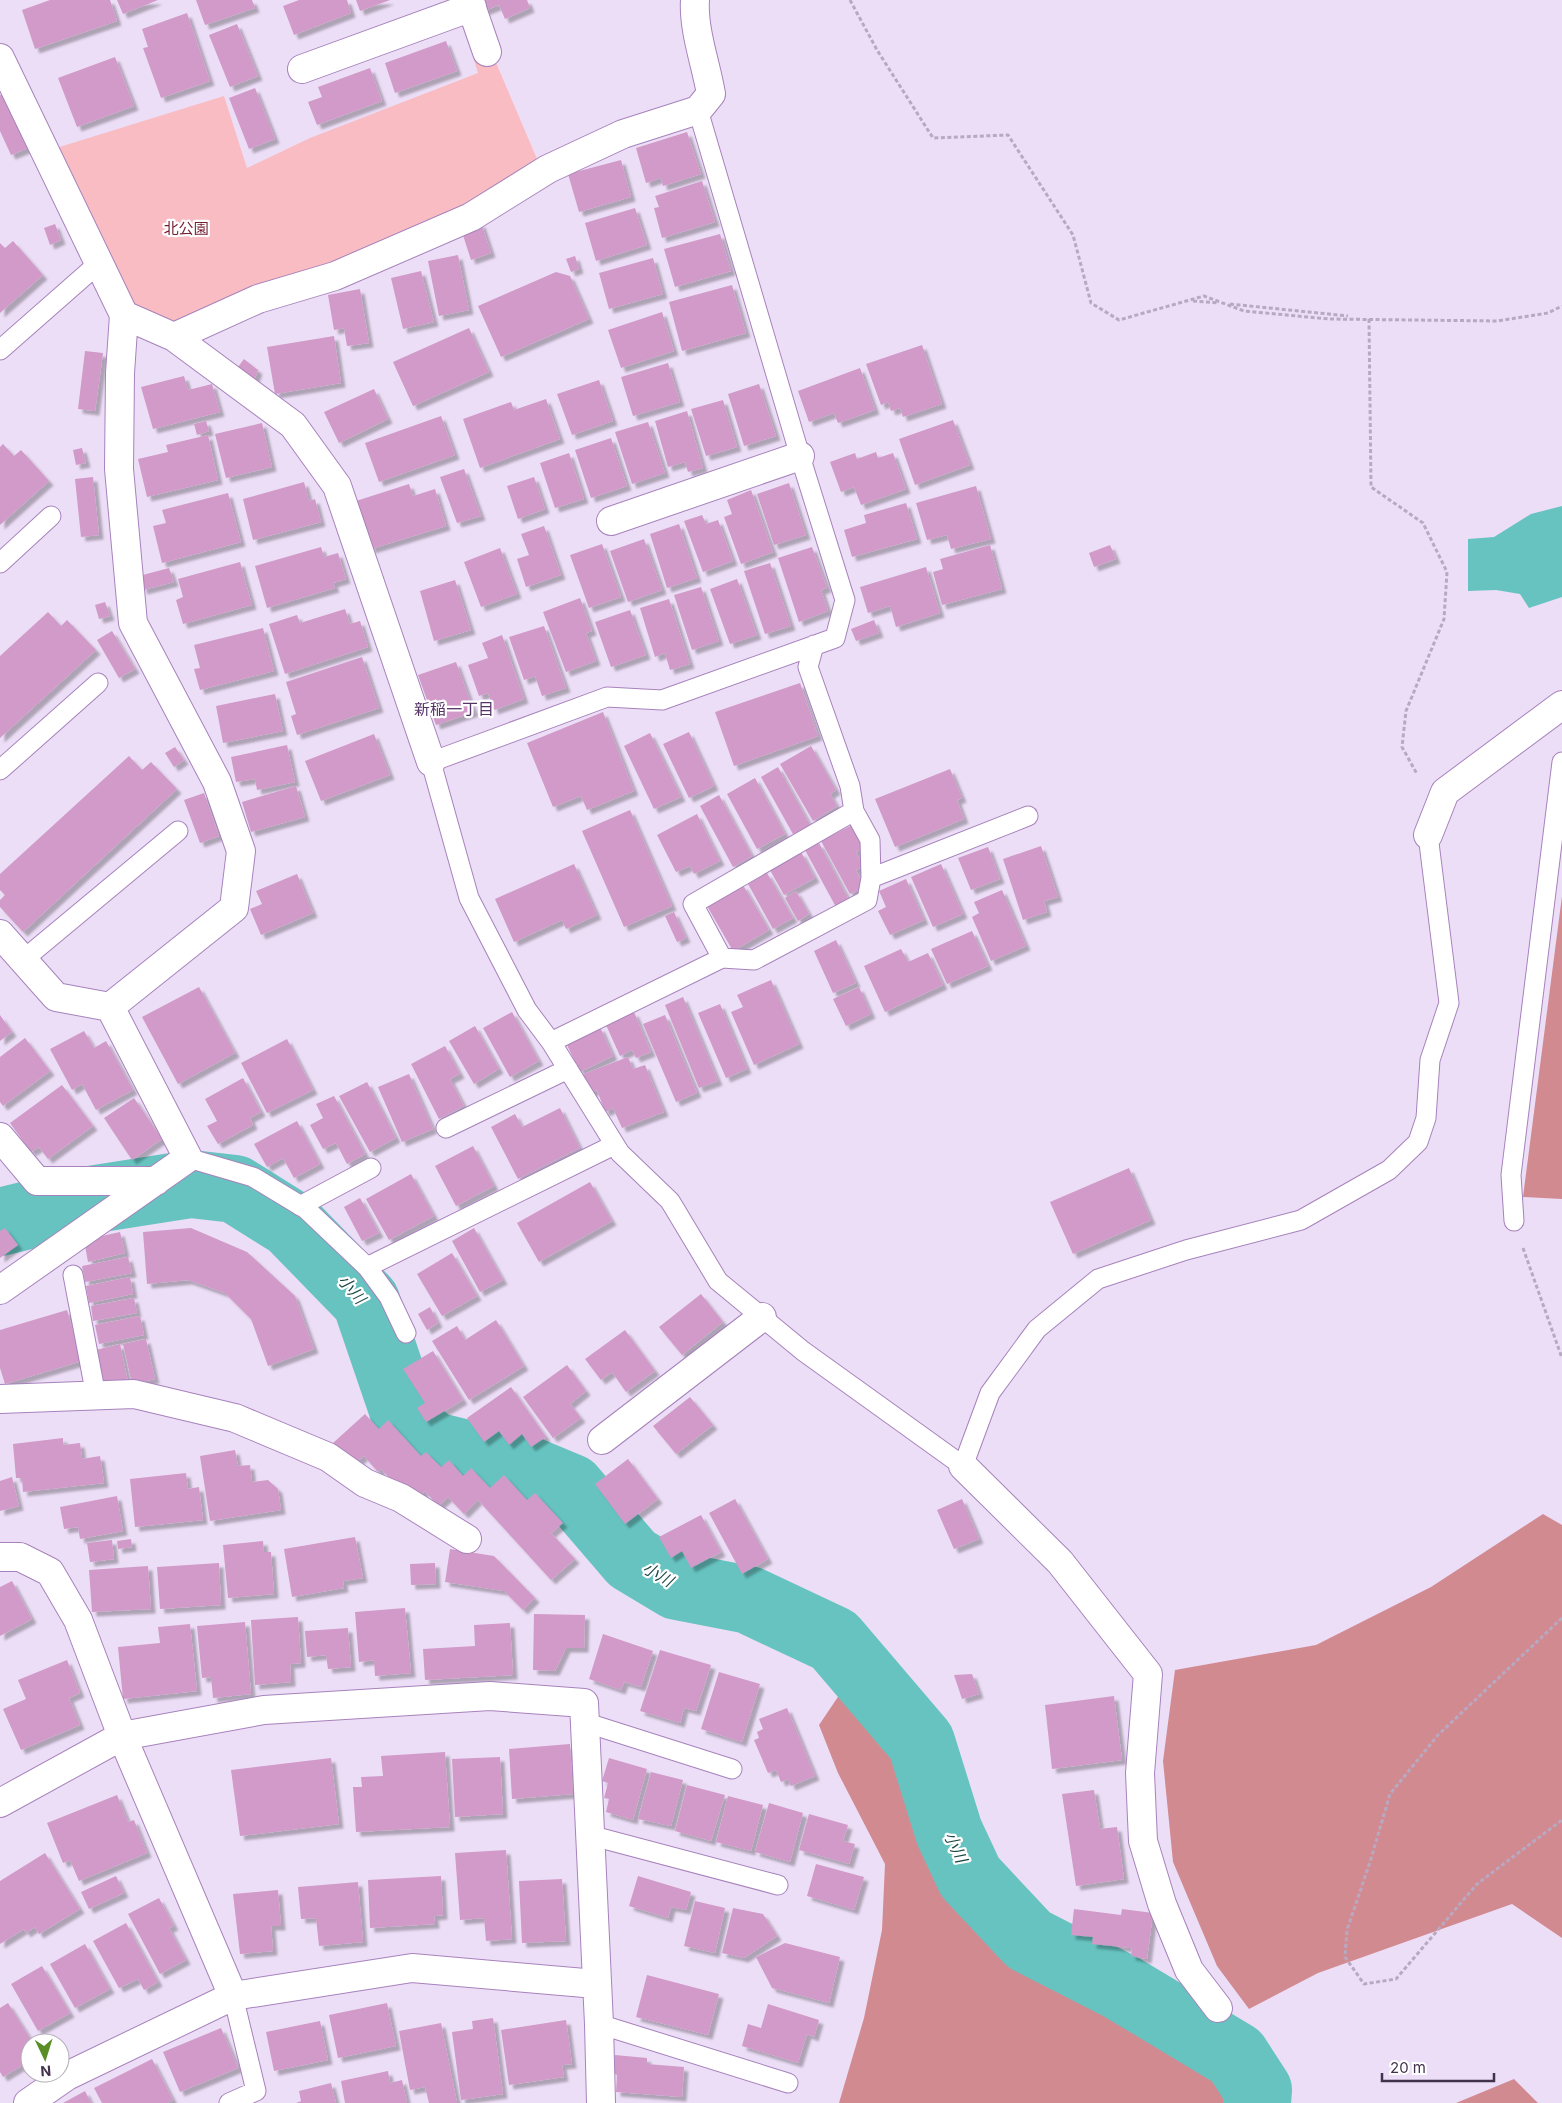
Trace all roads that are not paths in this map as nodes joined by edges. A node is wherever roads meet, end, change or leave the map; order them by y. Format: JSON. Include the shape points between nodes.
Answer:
{"nodes":[{"id":1,"x":695,"y":0,"type":"edge"},
{"id":2,"x":471,"y":4,"type":"edge"},
{"id":3,"x":487,"y":52,"type":"dead end"},
{"id":4,"x":0,"y":58,"type":"edge"},
{"id":5,"x":302,"y":69,"type":"dead end"},
{"id":6,"x":698,"y":110,"type":"junction"},
{"id":7,"x":99,"y":263,"type":"junction"},
{"id":8,"x":124,"y":315,"type":"junction"},
{"id":9,"x":174,"y":337,"type":"junction"},
{"id":10,"x":0,"y":350,"type":"edge"},
{"id":11,"x":800,"y":456,"type":"junction"},
{"id":12,"x":51,"y":516,"type":"dead end"},
{"id":13,"x":611,"y":521,"type":"dead end"},
{"id":14,"x":0,"y":563,"type":"edge"},
{"id":15,"x":814,"y":646,"type":"junction"},
{"id":16,"x":98,"y":683,"type":"dead end"},
{"id":17,"x":1562,"y":705,"type":"edge"},
{"id":18,"x":431,"y":762,"type":"junction"},
{"id":19,"x":1562,"y":762,"type":"edge"},
{"id":20,"x":0,"y":770,"type":"edge"},
{"id":21,"x":854,"y":811,"type":"junction"},
{"id":22,"x":1028,"y":816,"type":"dead end"},
{"id":23,"x":178,"y":831,"type":"dead end"},
{"id":24,"x":1428,"y":835,"type":"joint"},
{"id":25,"x":870,"y":878,"type":"junction"},
{"id":26,"x":0,"y":934,"type":"edge"},
{"id":27,"x":722,"y":958,"type":"junction"},
{"id":28,"x":23,"y":960,"type":"junction"},
{"id":29,"x":110,"y":1007,"type":"junction"},
{"id":30,"x":551,"y":1042,"type":"junction"},
{"id":31,"x":568,"y":1069,"type":"junction"},
{"id":32,"x":446,"y":1128,"type":"dead end"},
{"id":33,"x":0,"y":1137,"type":"edge"},
{"id":34,"x":614,"y":1144,"type":"junction"},
{"id":35,"x":188,"y":1158,"type":"junction"},
{"id":36,"x":371,"y":1168,"type":"dead end"},
{"id":37,"x":146,"y":1188,"type":"junction"},
{"id":38,"x":300,"y":1206,"type":"junction"},
{"id":39,"x":1514,"y":1221,"type":"road end"},
{"id":40,"x":367,"y":1267,"type":"junction"},
{"id":41,"x":73,"y":1274,"type":"dead end"},
{"id":42,"x":0,"y":1290,"type":"edge"},
{"id":43,"x":762,"y":1317,"type":"junction"},
{"id":44,"x":406,"y":1334,"type":"dead end"},
{"id":45,"x":96,"y":1396,"type":"junction"},
{"id":46,"x":0,"y":1399,"type":"edge"},
{"id":47,"x":602,"y":1440,"type":"dead end"},
{"id":48,"x":964,"y":1466,"type":"junction"},
{"id":49,"x":468,"y":1539,"type":"dead end"},
{"id":50,"x":0,"y":1557,"type":"edge"},
{"id":51,"x":584,"y":1722,"type":"junction"},
{"id":52,"x":122,"y":1736,"type":"junction"},
{"id":53,"x":732,"y":1769,"type":"dead end"},
{"id":54,"x":0,"y":1803,"type":"edge"},
{"id":55,"x":589,"y":1835,"type":"junction"},
{"id":56,"x":778,"y":1885,"type":"dead end"},
{"id":57,"x":596,"y":1984,"type":"junction"},
{"id":58,"x":233,"y":1996,"type":"junction"},
{"id":59,"x":1218,"y":2008,"type":"dead end"},
{"id":60,"x":600,"y":2024,"type":"junction"},
{"id":61,"x":788,"y":2083,"type":"dead end"},
{"id":62,"x":28,"y":2103,"type":"edge"},
{"id":63,"x":229,"y":2103,"type":"edge"},
{"id":64,"x":601,"y":2103,"type":"edge"}],
"edges":[{"from":1,"to":6,"type":"street","via":[[694,17],[711,94]]},
{"from":2,"to":3,"type":"street"},
{"from":2,"to":5,"type":"street"},
{"from":4,"to":7,"type":"street"},
{"from":6,"to":9,"type":"street","via":[[623,134],[548,169],[470,217],[335,276],[258,299]]},
{"from":6,"to":11,"type":"lane"},
{"from":7,"to":8,"type":"street"},
{"from":7,"to":10,"type":"lane"},
{"from":8,"to":9,"type":"street"},
{"from":8,"to":29,"type":"street","via":[[119,469],[133,623],[217,782],[241,851],[234,908]]},
{"from":9,"to":18,"type":"street","via":[[293,425],[337,486]]},
{"from":11,"to":13,"type":"street"},
{"from":11,"to":15,"type":"lane","via":[[846,600],[835,638]]},
{"from":12,"to":14,"type":"lane"},
{"from":15,"to":18,"type":"lane","via":[[662,700],[607,697]]},
{"from":15,"to":21,"type":"lane","via":[[808,667],[850,786]]},
{"from":16,"to":20,"type":"lane"},
{"from":17,"to":24,"type":"street","via":[[1445,792]]},
{"from":18,"to":30,"type":"lane","via":[[469,898],[528,1010]]},
{"from":19,"to":39,"type":"lane","via":[[1511,1175]]},
{"from":21,"to":25,"type":"lane","via":[[870,840]]},
{"from":21,"to":27,"type":"lane","via":[[693,904]]},
{"from":22,"to":25,"type":"lane"},
{"from":23,"to":28,"type":"lane"},
{"from":24,"to":48,"type":"lane","via":[[1449,1003],[1430,1060],[1426,1118],[1418,1142],[1389,1170],[1301,1220],[1186,1250],[1098,1280],[1037,1329],[990,1393]]},
{"from":25,"to":27,"type":"lane","via":[[867,900],[850,910],[754,960]]},
{"from":26,"to":28,"type":"street"},
{"from":27,"to":30,"type":"lane"},
{"from":28,"to":29,"type":"street","via":[[56,997]]},
{"from":29,"to":35,"type":"street"},
{"from":30,"to":31,"type":"lane"},
{"from":31,"to":32,"type":"lane"},
{"from":31,"to":34,"type":"lane"},
{"from":33,"to":37,"type":"street","via":[[37,1180]]},
{"from":34,"to":40,"type":"lane"},
{"from":34,"to":43,"type":"lane","via":[[620,1154],[670,1201],[718,1281]]},
{"from":35,"to":37,"type":"street"},
{"from":35,"to":38,"type":"lane","via":[[253,1177]]},
{"from":36,"to":38,"type":"lane"},
{"from":37,"to":42,"type":"street"},
{"from":38,"to":40,"type":"lane"},
{"from":40,"to":44,"type":"lane","via":[[389,1297]]},
{"from":41,"to":45,"type":"lane"},
{"from":43,"to":47,"type":"street"},
{"from":43,"to":48,"type":"lane","via":[[803,1351]]},
{"from":45,"to":46,"type":"street"},
{"from":45,"to":49,"type":"street","via":[[134,1394],[235,1418],[328,1457],[366,1483],[402,1498]]},
{"from":48,"to":59,"type":"street","via":[[1060,1562],[1148,1674],[1140,1773],[1143,1840],[1162,1904],[1189,1970]]},
{"from":50,"to":52,"type":"street","via":[[20,1557],[50,1572],[78,1620]]},
{"from":51,"to":52,"type":"street","via":[[584,1703],[490,1696],[264,1710]]},
{"from":51,"to":53,"type":"lane"},
{"from":51,"to":55,"type":"street"},
{"from":52,"to":54,"type":"street"},
{"from":52,"to":58,"type":"street"},
{"from":55,"to":56,"type":"lane"},
{"from":55,"to":57,"type":"street"},
{"from":57,"to":58,"type":"street","via":[[412,1968]]},
{"from":57,"to":60,"type":"street"},
{"from":58,"to":62,"type":"street","via":[[67,2076]]},
{"from":58,"to":63,"type":"lane","via":[[256,2091]]},
{"from":60,"to":61,"type":"lane"},
{"from":60,"to":64,"type":"street"}]}
